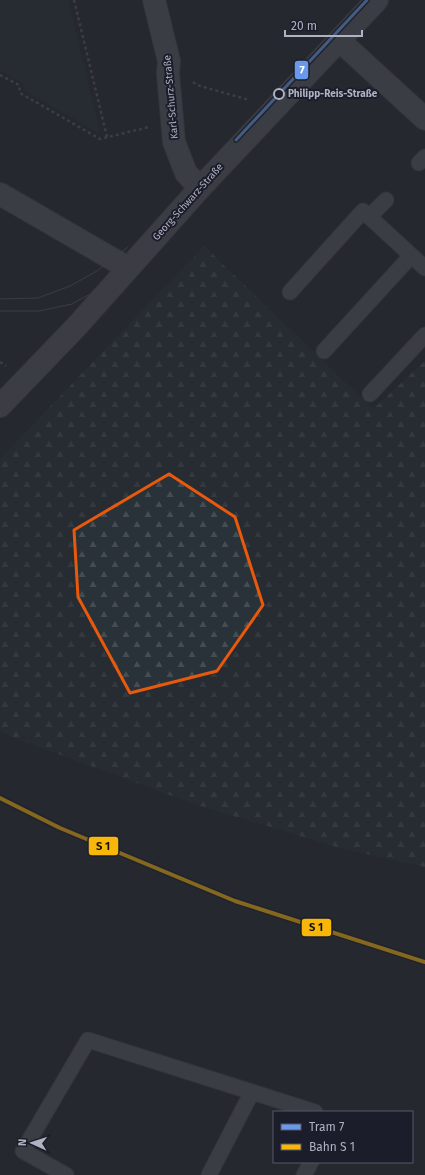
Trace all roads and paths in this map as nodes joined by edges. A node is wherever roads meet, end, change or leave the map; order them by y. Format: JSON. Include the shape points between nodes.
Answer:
{"nodes":[{"id":1,"x":74,"y":0,"type":"edge"},
{"id":2,"x":154,"y":0,"type":"edge"},
{"id":3,"x":378,"y":0,"type":"edge"},
{"id":4,"x":340,"y":41,"type":"junction"},
{"id":5,"x":169,"y":61,"type":"junction"},
{"id":6,"x":0,"y":74,"type":"edge"},
{"id":7,"x":271,"y":113,"type":"junction"},
{"id":8,"x":425,"y":119,"type":"edge"},
{"id":9,"x":154,"y":126,"type":"dead end"},
{"id":10,"x":107,"y":137,"type":"junction"},
{"id":11,"x":200,"y":188,"type":"junction"},
{"id":12,"x":0,"y":194,"type":"edge"},
{"id":13,"x":386,"y":200,"type":"dead end"},
{"id":14,"x":369,"y":217,"type":"junction"},
{"id":15,"x":411,"y":256,"type":"junction"},
{"id":16,"x":128,"y":268,"type":"junction"},
{"id":17,"x":425,"y":268,"type":"edge"},
{"id":18,"x":290,"y":292,"type":"dead end"},
{"id":19,"x":425,"y":335,"type":"edge"},
{"id":20,"x":324,"y":351,"type":"dead end"},
{"id":21,"x":370,"y":394,"type":"dead end"},
{"id":22,"x":0,"y":406,"type":"edge"},
{"id":23,"x":252,"y":1092,"type":"junction"},
{"id":24,"x":312,"y":1111,"type":"edge"},
{"id":25,"x":310,"y":1163,"type":"edge"},
{"id":26,"x":66,"y":1175,"type":"edge"},
{"id":27,"x":210,"y":1175,"type":"edge"},
{"id":28,"x":304,"y":1175,"type":"edge"}],
"edges":[{"from":1,"to":10,"type":"path"},
{"from":2,"to":5,"type":"street","name":"Karl-Schurz-Straße"},
{"from":3,"to":4,"type":"street","name":"Georg-Schwarz-Straße"},
{"from":4,"to":7,"type":"street","name":"Georg-Schwarz-Straße"},
{"from":4,"to":8,"type":"street"},
{"from":5,"to":7,"type":"path","via":[[197,85],[254,102]]},
{"from":5,"to":11,"type":"street","name":"Karl-Schurz-Straße","via":[[174,142],[186,173]]},
{"from":6,"to":10,"type":"path","via":[[19,85],[20,93],[100,139]]},
{"from":7,"to":11,"type":"street","name":"Georg-Schwarz-Straße"},
{"from":9,"to":10,"type":"path"},
{"from":11,"to":16,"type":"street","name":"Georg-Schwarz-Straße"},
{"from":12,"to":16,"type":"street"},
{"from":13,"to":14,"type":"lane"},
{"from":14,"to":15,"type":"lane"},
{"from":14,"to":18,"type":"lane","via":[[363,211]]},
{"from":15,"to":17,"type":"lane"},
{"from":15,"to":20,"type":"lane"},
{"from":16,"to":22,"type":"street","name":"Georg-Schwarz-Straße"},
{"from":19,"to":21,"type":"lane"},
{"from":23,"to":24,"type":"lane"},
{"from":23,"to":26,"type":"lane","via":[[88,1040],[23,1151]]},
{"from":23,"to":27,"type":"lane"},
{"from":25,"to":28,"type":"lane"}]}
